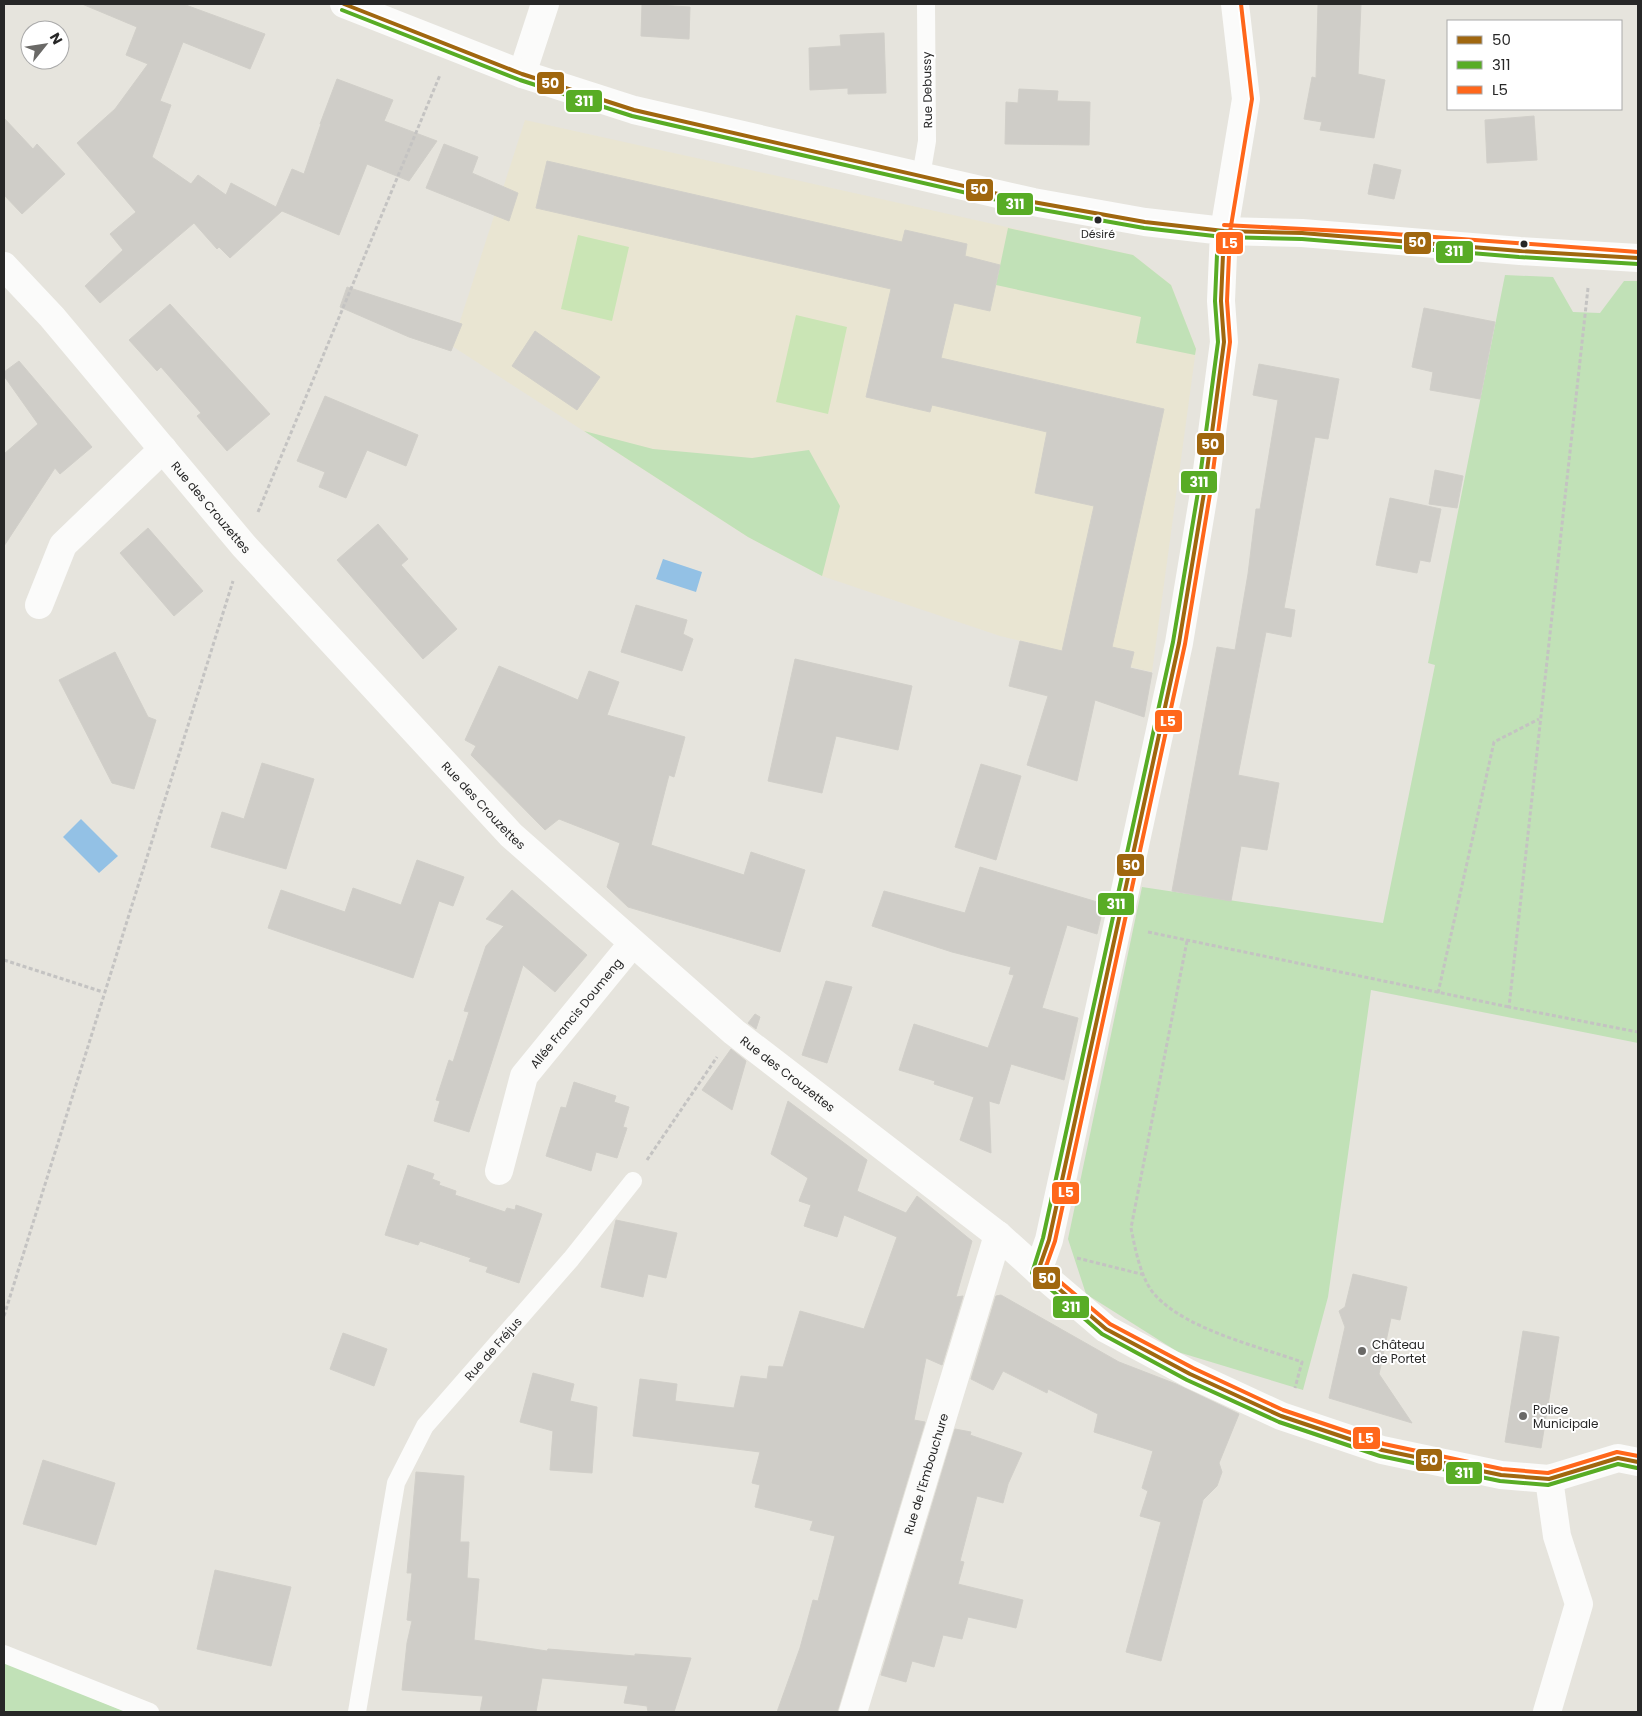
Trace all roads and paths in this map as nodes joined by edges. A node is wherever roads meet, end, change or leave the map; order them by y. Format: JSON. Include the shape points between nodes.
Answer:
{"nodes":[{"id":1,"x":344,"y":4,"type":"edge"},
{"id":2,"x":545,"y":4,"type":"edge"},
{"id":3,"x":926,"y":4,"type":"edge"},
{"id":4,"x":1235,"y":4,"type":"edge"},
{"id":5,"x":452,"y":46,"type":"junction"},
{"id":6,"x":522,"y":74,"type":"junction"},
{"id":7,"x":921,"y":176,"type":"junction"},
{"id":8,"x":1224,"y":231,"type":"junction"},
{"id":9,"x":1592,"y":255,"type":"junction"},
{"id":10,"x":1638,"y":258,"type":"edge"},
{"id":11,"x":4,"y":266,"type":"edge"},
{"id":12,"x":163,"y":449,"type":"junction"},
{"id":13,"x":244,"y":546,"type":"junction"},
{"id":14,"x":39,"y":605,"type":"dead end"},
{"id":15,"x":1539,"y":719,"type":"junction"},
{"id":16,"x":1117,"y":926,"type":"junction"},
{"id":17,"x":1187,"y":941,"type":"junction"},
{"id":18,"x":632,"y":944,"type":"junction"},
{"id":19,"x":4,"y":960,"type":"edge"},
{"id":20,"x":104,"y":992,"type":"junction"},
{"id":21,"x":1438,"y":993,"type":"junction"},
{"id":22,"x":1510,"y":1007,"type":"junction"},
{"id":23,"x":734,"y":1032,"type":"junction"},
{"id":24,"x":1638,"y":1032,"type":"edge"},
{"id":25,"x":498,"y":1171,"type":"dead end"},
{"id":26,"x":632,"y":1181,"type":"joint"},
{"id":27,"x":998,"y":1235,"type":"junction"},
{"id":28,"x":1049,"y":1240,"type":"junction"},
{"id":29,"x":1038,"y":1271,"type":"junction"},
{"id":30,"x":1145,"y":1276,"type":"junction"},
{"id":31,"x":4,"y":1316,"type":"edge"},
{"id":32,"x":1281,"y":1416,"type":"junction"},
{"id":33,"x":1638,"y":1462,"type":"edge"},
{"id":34,"x":1549,"y":1479,"type":"junction"},
{"id":35,"x":4,"y":1654,"type":"edge"},
{"id":36,"x":150,"y":1712,"type":"edge"},
{"id":37,"x":357,"y":1712,"type":"edge"},
{"id":38,"x":853,"y":1712,"type":"edge"},
{"id":39,"x":1547,"y":1712,"type":"edge"}],
"edges":[{"from":1,"to":5,"type":"street"},
{"from":2,"to":6,"type":"street"},
{"from":3,"to":7,"type":"lane","name":"Rue Debussy","via":[[927,141]]},
{"from":4,"to":8,"type":"street","via":[[1246,99]]},
{"from":5,"to":6,"type":"street"},
{"from":5,"to":13,"type":"path"},
{"from":6,"to":7,"type":"street","via":[[634,110]]},
{"from":7,"to":8,"type":"street","via":[[1042,204],[1144,222]]},
{"from":8,"to":9,"type":"street","via":[[1302,233]]},
{"from":8,"to":16,"type":"street","via":[[1220,301],[1224,342],[1204,493],[1179,644]]},
{"from":9,"to":10,"type":"street"},
{"from":9,"to":15,"type":"path"},
{"from":11,"to":12,"type":"street","name":"Rue des Crouzettes","via":[[52,317]]},
{"from":12,"to":13,"type":"street","name":"Rue des Crouzettes"},
{"from":12,"to":14,"type":"street","via":[[63,545]]},
{"from":13,"to":18,"type":"street","name":"Rue des Crouzettes","via":[[511,835]]},
{"from":13,"to":20,"type":"path"},
{"from":15,"to":21,"type":"path","via":[[1494,742]]},
{"from":15,"to":22,"type":"path"},
{"from":16,"to":17,"type":"path"},
{"from":16,"to":28,"type":"street"},
{"from":17,"to":21,"type":"path"},
{"from":17,"to":30,"type":"path","via":[[1131,1228],[1138,1261]]},
{"from":18,"to":23,"type":"street","name":"Rue des Crouzettes"},
{"from":18,"to":25,"type":"street","name":"Allée Francis Doumeng","via":[[524,1076]]},
{"from":19,"to":20,"type":"path"},
{"from":20,"to":31,"type":"path"},
{"from":21,"to":22,"type":"path"},
{"from":22,"to":24,"type":"path"},
{"from":23,"to":26,"type":"path"},
{"from":23,"to":27,"type":"street","name":"Rue des Crouzettes"},
{"from":26,"to":37,"type":"lane","name":"Rue de Fréjus","via":[[571,1259],[425,1426],[396,1483]]},
{"from":27,"to":29,"type":"street","name":"Rue des Crouzettes"},
{"from":27,"to":38,"type":"street","name":"Rue de l'Embouchure"},
{"from":28,"to":29,"type":"street"},
{"from":28,"to":30,"type":"path","via":[[1081,1261]]},
{"from":29,"to":32,"type":"street","name":"Rue des Crouzettes","via":[[1106,1329],[1190,1374]]},
{"from":30,"to":32,"type":"path","via":[[1155,1295],[1185,1320],[1302,1362],[1293,1396]]},
{"from":32,"to":34,"type":"street","name":"Rue des Crouzettes","via":[[1382,1450],[1501,1475]]},
{"from":33,"to":34,"type":"street","via":[[1618,1458]]},
{"from":34,"to":39,"type":"street","via":[[1557,1536],[1579,1604]]},
{"from":35,"to":36,"type":"lane"}]}
